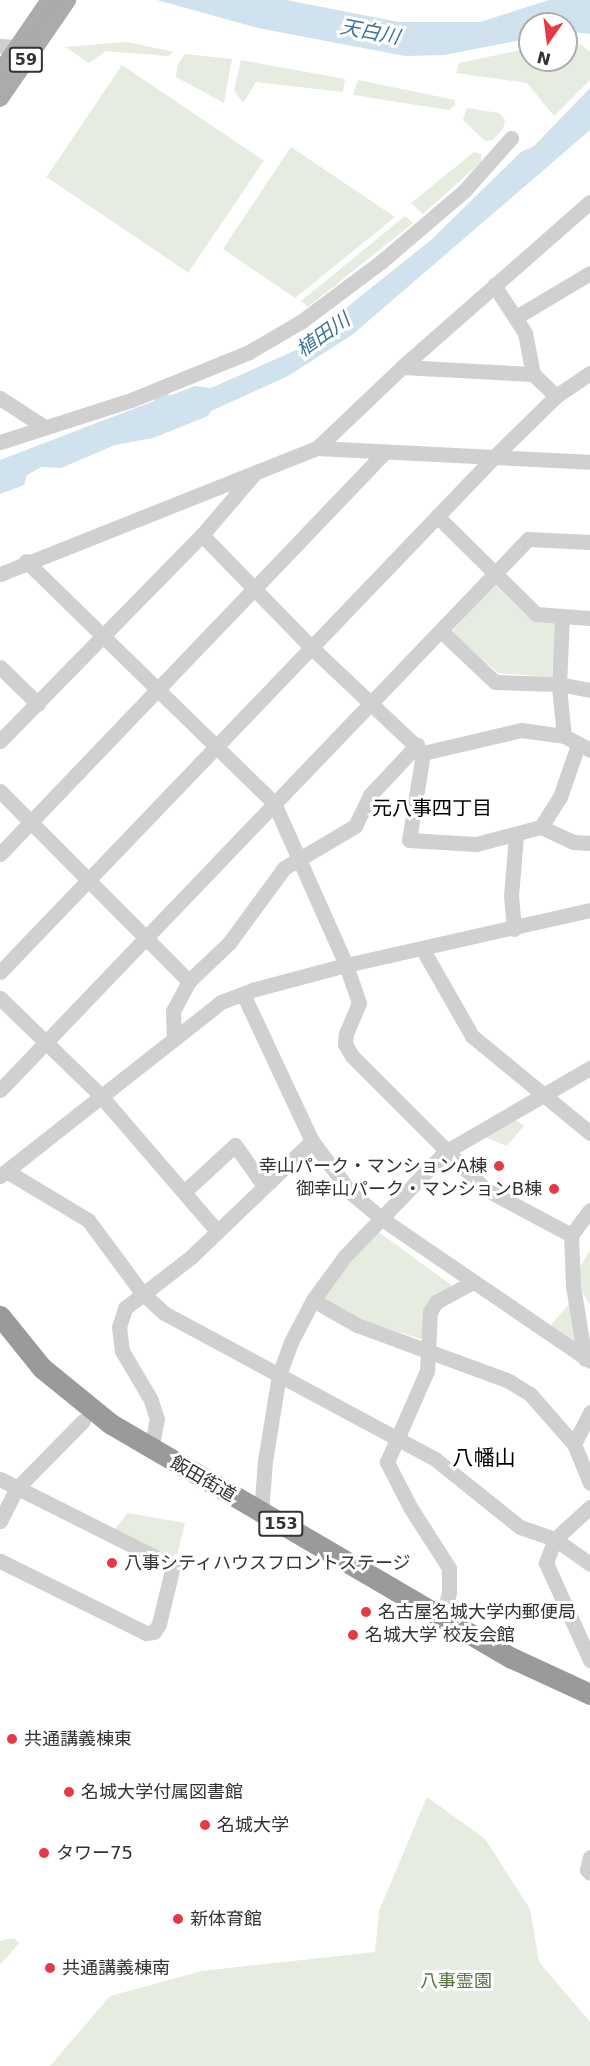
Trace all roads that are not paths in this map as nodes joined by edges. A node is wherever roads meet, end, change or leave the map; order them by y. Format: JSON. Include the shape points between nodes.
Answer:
{"nodes":[{"id":1,"x":50,"y":0,"type":"edge"},
{"id":2,"x":67,"y":0,"type":"edge"},
{"id":3,"x":44,"y":20,"type":"junction"},
{"id":4,"x":9,"y":46,"type":"edge"},
{"id":5,"x":0,"y":73,"type":"edge"},
{"id":6,"x":0,"y":98,"type":"edge"},
{"id":7,"x":511,"y":138,"type":"dead end"},
{"id":8,"x":590,"y":202,"type":"edge"},
{"id":9,"x":590,"y":273,"type":"edge"},
{"id":10,"x":494,"y":285,"type":"junction"},
{"id":11,"x":518,"y":316,"type":"junction"},
{"id":12,"x":402,"y":367,"type":"junction"},
{"id":13,"x":590,"y":373,"type":"edge"},
{"id":14,"x":532,"y":374,"type":"junction"},
{"id":15,"x":556,"y":396,"type":"junction"},
{"id":16,"x":0,"y":398,"type":"edge"},
{"id":17,"x":43,"y":426,"type":"junction"},
{"id":18,"x":0,"y":442,"type":"edge"},
{"id":19,"x":317,"y":448,"type":"junction"},
{"id":20,"x":384,"y":453,"type":"junction"},
{"id":21,"x":493,"y":458,"type":"junction"},
{"id":22,"x":590,"y":462,"type":"edge"},
{"id":23,"x":256,"y":472,"type":"junction"},
{"id":24,"x":437,"y":516,"type":"junction"},
{"id":25,"x":202,"y":535,"type":"junction"},
{"id":26,"x":590,"y":542,"type":"edge"},
{"id":27,"x":26,"y":561,"type":"junction"},
{"id":28,"x":0,"y":574,"type":"edge"},
{"id":29,"x":494,"y":574,"type":"junction"},
{"id":30,"x":255,"y":589,"type":"junction"},
{"id":31,"x":562,"y":617,"type":"junction"},
{"id":32,"x":590,"y":618,"type":"edge"},
{"id":33,"x":441,"y":631,"type":"junction"},
{"id":34,"x":103,"y":637,"type":"junction"},
{"id":35,"x":311,"y":647,"type":"junction"},
{"id":36,"x":0,"y":667,"type":"edge"},
{"id":37,"x":559,"y":684,"type":"junction"},
{"id":38,"x":158,"y":690,"type":"junction"},
{"id":39,"x":590,"y":690,"type":"edge"},
{"id":40,"x":370,"y":703,"type":"junction"},
{"id":41,"x":38,"y":704,"type":"junction"},
{"id":42,"x":564,"y":736,"type":"junction"},
{"id":43,"x":0,"y":741,"type":"edge"},
{"id":44,"x":216,"y":746,"type":"junction"},
{"id":45,"x":584,"y":747,"type":"edge"},
{"id":46,"x":420,"y":749,"type":"junction"},
{"id":47,"x":0,"y":791,"type":"edge"},
{"id":48,"x":274,"y":803,"type":"junction"},
{"id":49,"x":31,"y":822,"type":"junction"},
{"id":50,"x":541,"y":827,"type":"junction"},
{"id":51,"x":516,"y":836,"type":"junction"},
{"id":52,"x":590,"y":843,"type":"edge"},
{"id":53,"x":0,"y":854,"type":"edge"},
{"id":54,"x":300,"y":860,"type":"junction"},
{"id":55,"x":88,"y":880,"type":"junction"},
{"id":56,"x":590,"y":910,"type":"edge"},
{"id":57,"x":514,"y":928,"type":"junction"},
{"id":58,"x":146,"y":938,"type":"junction"},
{"id":59,"x":423,"y":950,"type":"junction"},
{"id":60,"x":346,"y":965,"type":"junction"},
{"id":61,"x":0,"y":972,"type":"edge"},
{"id":62,"x":189,"y":981,"type":"junction"},
{"id":63,"x":243,"y":994,"type":"junction"},
{"id":64,"x":0,"y":998,"type":"edge"},
{"id":65,"x":174,"y":1038,"type":"junction"},
{"id":66,"x":49,"y":1042,"type":"junction"},
{"id":67,"x":590,"y":1068,"type":"edge"},
{"id":68,"x":0,"y":1090,"type":"edge"},
{"id":69,"x":100,"y":1095,"type":"junction"},
{"id":70,"x":541,"y":1096,"type":"junction"},
{"id":71,"x":590,"y":1133,"type":"edge"},
{"id":72,"x":312,"y":1141,"type":"junction"},
{"id":73,"x":445,"y":1152,"type":"junction"},
{"id":74,"x":4,"y":1174,"type":"edge"},
{"id":75,"x":264,"y":1186,"type":"junction"},
{"id":76,"x":184,"y":1192,"type":"junction"},
{"id":77,"x":590,"y":1210,"type":"edge"},
{"id":78,"x":380,"y":1216,"type":"junction"},
{"id":79,"x":217,"y":1231,"type":"junction"},
{"id":80,"x":571,"y":1235,"type":"junction"},
{"id":81,"x":473,"y":1282,"type":"junction"},
{"id":82,"x":142,"y":1293,"type":"junction"},
{"id":83,"x":314,"y":1300,"type":"junction"},
{"id":84,"x":0,"y":1316,"type":"edge"},
{"id":85,"x":0,"y":1336,"type":"edge"},
{"id":86,"x":426,"y":1352,"type":"junction"},
{"id":87,"x":588,"y":1360,"type":"edge"},
{"id":88,"x":279,"y":1375,"type":"junction"},
{"id":89,"x":590,"y":1412,"type":"edge"},
{"id":90,"x":83,"y":1421,"type":"junction"},
{"id":91,"x":397,"y":1439,"type":"junction"},
{"id":92,"x":574,"y":1444,"type":"junction"},
{"id":93,"x":151,"y":1449,"type":"junction"},
{"id":94,"x":0,"y":1479,"type":"edge"},
{"id":95,"x":590,"y":1483,"type":"edge"},
{"id":96,"x":17,"y":1488,"type":"junction"},
{"id":97,"x":590,"y":1507,"type":"edge"},
{"id":98,"x":261,"y":1513,"type":"junction"},
{"id":99,"x":0,"y":1521,"type":"edge"},
{"id":100,"x":555,"y":1539,"type":"junction"},
{"id":101,"x":0,"y":1561,"type":"edge"},
{"id":102,"x":590,"y":1564,"type":"edge"},
{"id":103,"x":443,"y":1618,"type":"junction"},
{"id":104,"x":590,"y":1660,"type":"edge"},
{"id":105,"x":590,"y":1694,"type":"edge"},
{"id":106,"x":590,"y":1707,"type":"edge"},
{"id":107,"x":590,"y":1857,"type":"edge"},
{"id":108,"x":590,"y":1873,"type":"edge"}],
"edges":[{"from":1,"to":3,"type":"main road","number":"59"},
{"from":2,"to":3,"type":"main road","number":"59"},
{"from":3,"to":4,"type":"main road","number":"59"},
{"from":3,"to":6,"type":"main road","number":"59"},
{"from":4,"to":5,"type":"main road","number":"59"},
{"from":7,"to":17,"type":"street","via":[[464,191],[382,261],[302,321],[249,352],[191,377],[132,400]]},
{"from":8,"to":10,"type":"street"},
{"from":9,"to":11,"type":"street"},
{"from":10,"to":11,"type":"street"},
{"from":10,"to":12,"type":"street"},
{"from":11,"to":14,"type":"street"},
{"from":12,"to":14,"type":"street"},
{"from":12,"to":19,"type":"street"},
{"from":13,"to":15,"type":"street"},
{"from":14,"to":15,"type":"street"},
{"from":15,"to":21,"type":"street"},
{"from":16,"to":17,"type":"street"},
{"from":17,"to":18,"type":"street"},
{"from":19,"to":20,"type":"street"},
{"from":19,"to":23,"type":"street"},
{"from":20,"to":21,"type":"street"},
{"from":20,"to":30,"type":"street"},
{"from":21,"to":22,"type":"street"},
{"from":21,"to":24,"type":"street"},
{"from":23,"to":25,"type":"street"},
{"from":23,"to":27,"type":"street"},
{"from":24,"to":29,"type":"street"},
{"from":24,"to":35,"type":"street"},
{"from":25,"to":30,"type":"street"},
{"from":25,"to":34,"type":"street"},
{"from":26,"to":29,"type":"street","via":[[528,539]]},
{"from":27,"to":28,"type":"street"},
{"from":27,"to":34,"type":"street"},
{"from":29,"to":31,"type":"street","via":[[536,614]]},
{"from":29,"to":33,"type":"street"},
{"from":30,"to":35,"type":"street"},
{"from":30,"to":38,"type":"street"},
{"from":31,"to":32,"type":"street"},
{"from":31,"to":37,"type":"street"},
{"from":33,"to":37,"type":"street","via":[[495,682]]},
{"from":33,"to":40,"type":"street"},
{"from":34,"to":38,"type":"street"},
{"from":34,"to":41,"type":"street"},
{"from":35,"to":40,"type":"street"},
{"from":35,"to":44,"type":"street"},
{"from":36,"to":41,"type":"street"},
{"from":37,"to":39,"type":"street"},
{"from":37,"to":42,"type":"street"},
{"from":38,"to":44,"type":"street"},
{"from":38,"to":49,"type":"street"},
{"from":40,"to":46,"type":"street"},
{"from":40,"to":48,"type":"street"},
{"from":41,"to":43,"type":"street"},
{"from":42,"to":45,"type":"street"},
{"from":42,"to":46,"type":"street","via":[[521,730]]},
{"from":44,"to":48,"type":"street"},
{"from":44,"to":55,"type":"street"},
{"from":45,"to":50,"type":"street"},
{"from":46,"to":51,"type":"street","via":[[409,840],[476,844]]},
{"from":46,"to":54,"type":"street","via":[[370,795],[355,826]]},
{"from":47,"to":49,"type":"street"},
{"from":48,"to":54,"type":"street"},
{"from":48,"to":58,"type":"street"},
{"from":49,"to":53,"type":"street"},
{"from":49,"to":55,"type":"street"},
{"from":50,"to":51,"type":"street"},
{"from":50,"to":52,"type":"street","via":[[573,842]]},
{"from":51,"to":57,"type":"street","via":[[511,896]]},
{"from":54,"to":60,"type":"street"},
{"from":54,"to":62,"type":"street","via":[[284,868],[229,943]]},
{"from":55,"to":58,"type":"street"},
{"from":55,"to":61,"type":"street"},
{"from":56,"to":57,"type":"street"},
{"from":57,"to":59,"type":"street"},
{"from":58,"to":62,"type":"street"},
{"from":58,"to":66,"type":"street"},
{"from":59,"to":60,"type":"street"},
{"from":59,"to":70,"type":"street","via":[[472,1036]]},
{"from":60,"to":63,"type":"street"},
{"from":60,"to":73,"type":"street","via":[[359,1003],[345,1044]]},
{"from":62,"to":65,"type":"street","via":[[173,1011]]},
{"from":63,"to":65,"type":"street","via":[[221,1002]]},
{"from":63,"to":72,"type":"street"},
{"from":64,"to":66,"type":"street"},
{"from":65,"to":69,"type":"street"},
{"from":66,"to":68,"type":"street"},
{"from":66,"to":69,"type":"street"},
{"from":67,"to":70,"type":"street"},
{"from":69,"to":74,"type":"street"},
{"from":69,"to":76,"type":"street"},
{"from":70,"to":71,"type":"street"},
{"from":70,"to":73,"type":"street"},
{"from":72,"to":75,"type":"street"},
{"from":72,"to":78,"type":"street","via":[[351,1193]]},
{"from":73,"to":78,"type":"street"},
{"from":73,"to":80,"type":"street","via":[[485,1189]]},
{"from":74,"to":82,"type":"street","via":[[88,1220]]},
{"from":75,"to":76,"type":"street","via":[[235,1145]]},
{"from":75,"to":79,"type":"street"},
{"from":76,"to":79,"type":"street"},
{"from":77,"to":80,"type":"street"},
{"from":78,"to":81,"type":"street"},
{"from":78,"to":83,"type":"street"},
{"from":79,"to":82,"type":"street"},
{"from":80,"to":87,"type":"street","via":[[573,1286]]},
{"from":81,"to":86,"type":"street","via":[[436,1302],[430,1312]]},
{"from":81,"to":87,"type":"street"},
{"from":82,"to":88,"type":"street","via":[[164,1313]]},
{"from":82,"to":93,"type":"street","via":[[125,1308],[119,1327],[122,1351],[151,1400],[157,1419]]},
{"from":83,"to":86,"type":"street","via":[[357,1325]]},
{"from":83,"to":88,"type":"street","via":[[291,1342]]},
{"from":84,"to":93,"type":"highway","name":"飯田街道","number":"153","via":[[42,1368],[68,1392]]},
{"from":85,"to":90,"type":"highway","name":"飯田街道","number":"153","via":[[39,1384]]},
{"from":86,"to":91,"type":"street","via":[[427,1371]]},
{"from":86,"to":92,"type":"street","via":[[509,1381],[530,1394]]},
{"from":88,"to":91,"type":"street"},
{"from":88,"to":98,"type":"street"},
{"from":89,"to":92,"type":"street"},
{"from":90,"to":96,"type":"street"},
{"from":90,"to":106,"type":"highway","name":"飯田街道","number":"153","via":[[126,1450],[506,1668]]},
{"from":91,"to":100,"type":"street","via":[[435,1459],[520,1527]]},
{"from":91,"to":103,"type":"street","via":[[387,1462],[392,1476],[449,1568]]},
{"from":92,"to":95,"type":"street"},
{"from":93,"to":98,"type":"highway","name":"飯田街道","number":"153"},
{"from":94,"to":96,"type":"street"},
{"from":96,"to":99,"type":"street"},
{"from":96,"to":101,"type":"street","via":[[173,1566],[159,1624],[154,1632],[146,1633]]},
{"from":97,"to":100,"type":"street"},
{"from":98,"to":103,"type":"highway","name":"飯田街道","number":"153"},
{"from":100,"to":102,"type":"street"},
{"from":100,"to":104,"type":"street","via":[[546,1563]]},
{"from":103,"to":105,"type":"highway","name":"飯田街道","number":"153","via":[[512,1658]]},
{"from":107,"to":108,"type":"street"}]}
